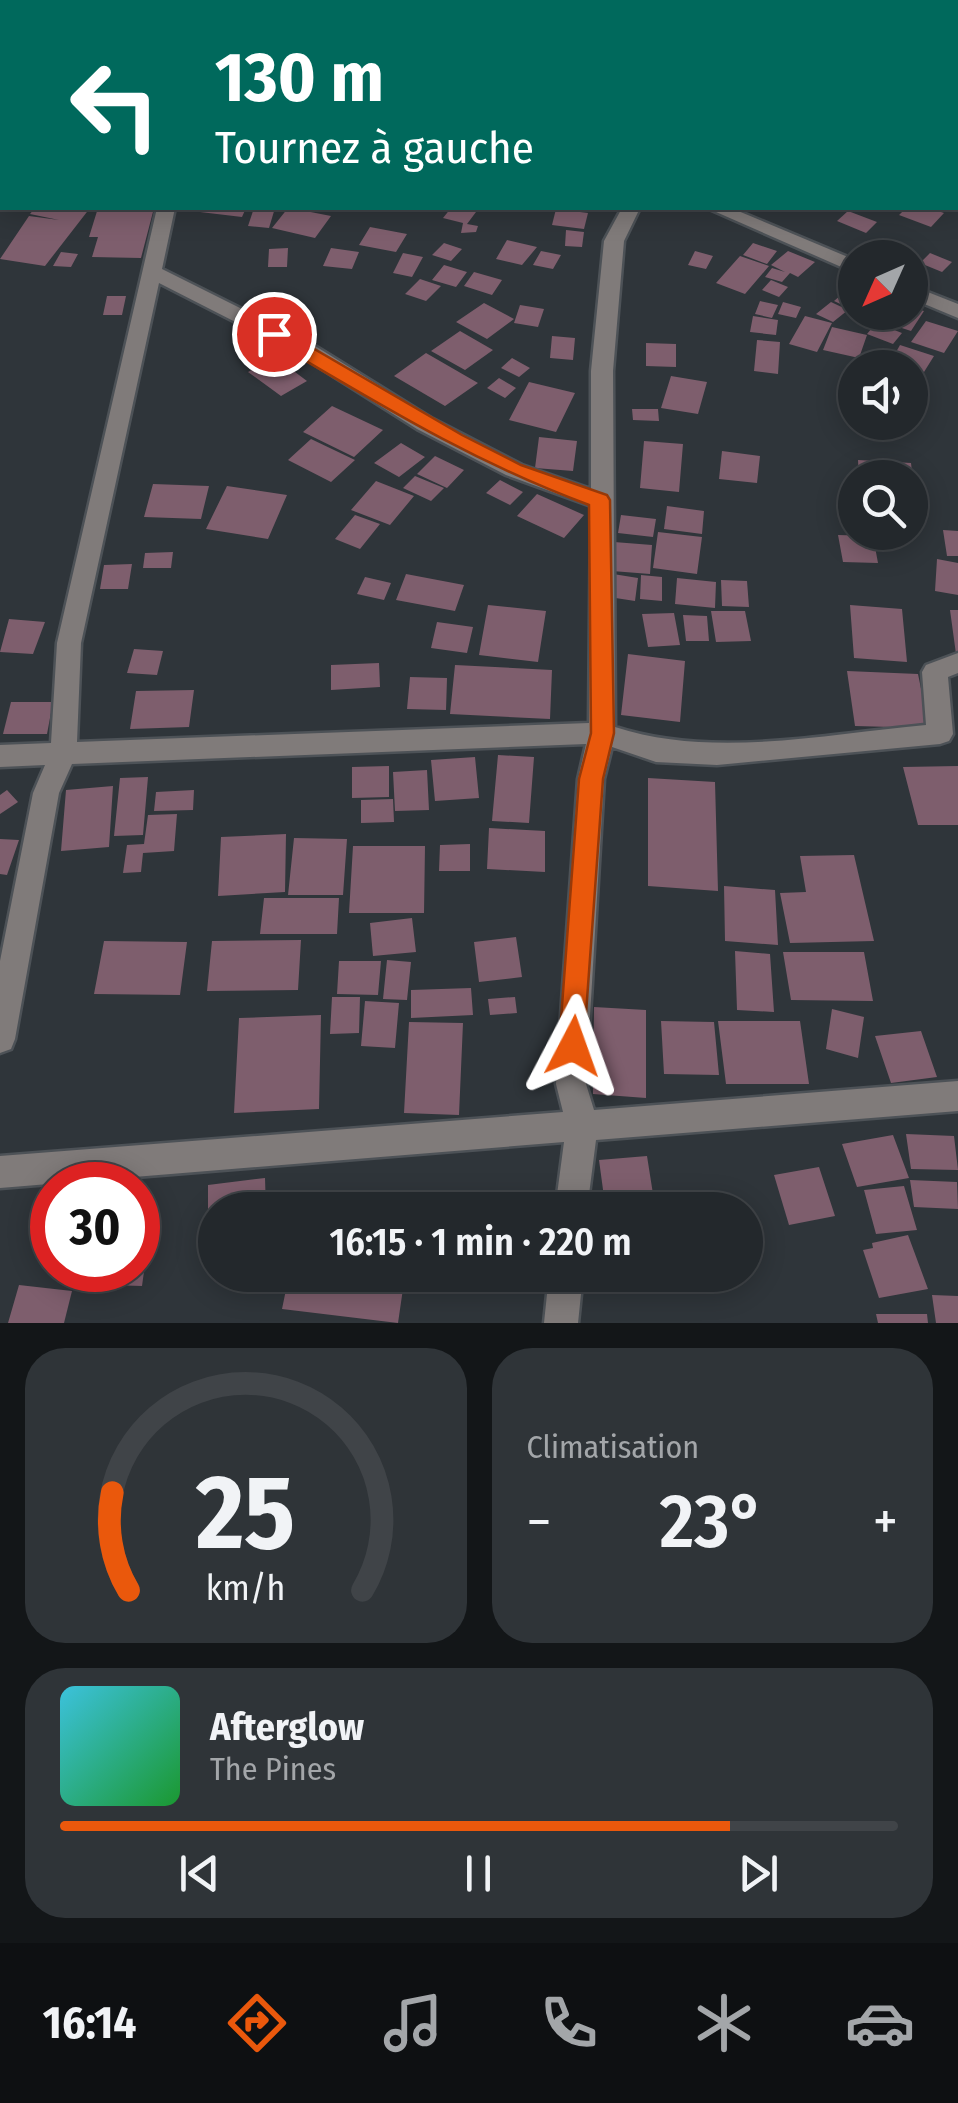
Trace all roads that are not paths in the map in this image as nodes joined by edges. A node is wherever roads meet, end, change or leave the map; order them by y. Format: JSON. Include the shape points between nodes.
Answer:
{"nodes":[{"id":1,"x":165,"y":210,"type":"edge"},
{"id":2,"x":630,"y":210,"type":"edge"},
{"id":3,"x":721,"y":210,"type":"edge"},
{"id":4,"x":838,"y":260,"type":"edge"},
{"id":5,"x":150,"y":271,"type":"junction"},
{"id":6,"x":928,"y":299,"type":"edge"},
{"id":7,"x":958,"y":312,"type":"edge"},
{"id":8,"x":600,"y":500,"type":"junction"},
{"id":9,"x":958,"y":663,"type":"edge"},
{"id":10,"x":602,"y":733,"type":"junction"},
{"id":11,"x":64,"y":750,"type":"junction"},
{"id":12,"x":0,"y":756,"type":"edge"},
{"id":13,"x":0,"y":1039,"type":"edge"},
{"id":14,"x":958,"y":1096,"type":"edge"},
{"id":15,"x":582,"y":1124,"type":"junction"},
{"id":16,"x":0,"y":1172,"type":"edge"},
{"id":17,"x":573,"y":1192,"type":"edge"},
{"id":18,"x":565,"y":1292,"type":"edge"},
{"id":19,"x":562,"y":1323,"type":"edge"}],
"edges":[{"from":1,"to":5,"type":"street"},
{"from":2,"to":8,"type":"street","via":[[614,241]]},
{"from":3,"to":4,"type":"street"},
{"from":5,"to":8,"type":"street","via":[[304,349],[443,434],[514,470]]},
{"from":5,"to":11,"type":"street","via":[[69,643]]},
{"from":6,"to":7,"type":"street"},
{"from":8,"to":10,"type":"street"},
{"from":9,"to":10,"type":"street","via":[[935,672],[940,734],[716,754],[656,750]]},
{"from":10,"to":11,"type":"street"},
{"from":10,"to":15,"type":"street","via":[[591,779],[571,1084]]},
{"from":11,"to":12,"type":"street"},
{"from":11,"to":13,"type":"street","via":[[46,793]]},
{"from":14,"to":15,"type":"street"},
{"from":15,"to":16,"type":"street"},
{"from":15,"to":17,"type":"street"},
{"from":18,"to":19,"type":"street"}]}
